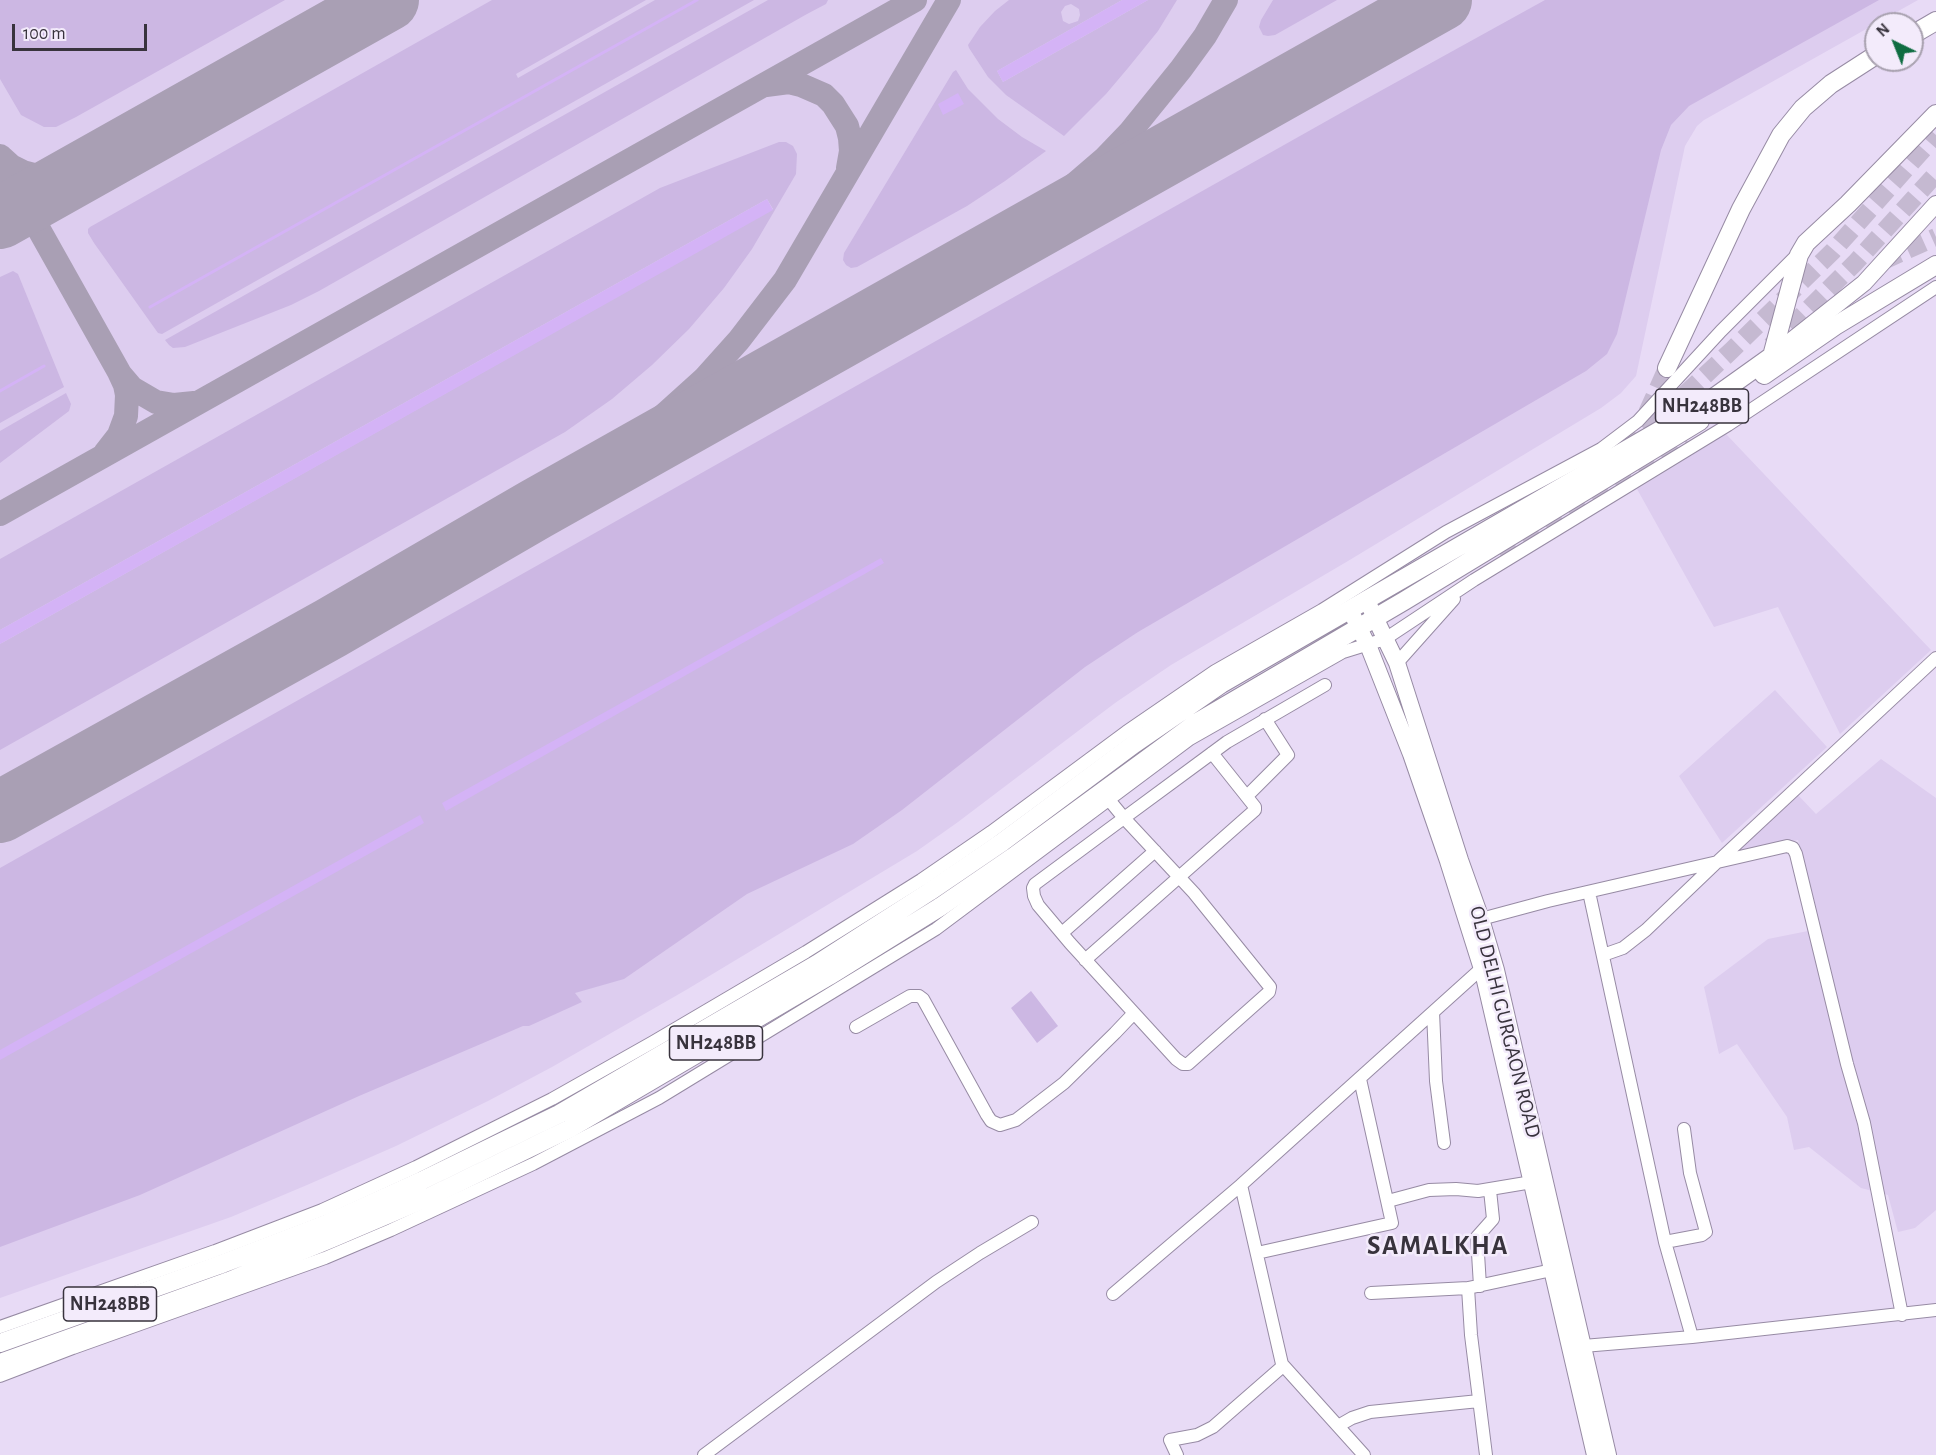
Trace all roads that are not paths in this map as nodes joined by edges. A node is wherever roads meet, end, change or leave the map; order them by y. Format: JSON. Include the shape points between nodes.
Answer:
{"nodes":[{"id":1,"x":1864,"y":63,"type":"edge"},
{"id":2,"x":1936,"y":114,"type":"edge"},
{"id":3,"x":1936,"y":204,"type":"edge"},
{"id":4,"x":1803,"y":249,"type":"junction"},
{"id":5,"x":1936,"y":265,"type":"edge"},
{"id":6,"x":1936,"y":287,"type":"edge"},
{"id":7,"x":1772,"y":356,"type":"junction"},
{"id":8,"x":1667,"y":368,"type":"tunnel mouth"},
{"id":9,"x":1474,"y":580,"type":"junction"},
{"id":10,"x":1367,"y":600,"type":"junction"},
{"id":11,"x":1350,"y":610,"type":"junction"},
{"id":12,"x":1376,"y":617,"type":"junction"},
{"id":13,"x":1359,"y":627,"type":"junction"},
{"id":14,"x":1385,"y":639,"type":"junction"},
{"id":15,"x":1367,"y":644,"type":"junction"},
{"id":16,"x":1936,"y":658,"type":"edge"},
{"id":17,"x":1397,"y":663,"type":"junction"},
{"id":18,"x":1325,"y":685,"type":"dead end"},
{"id":19,"x":1265,"y":719,"type":"junction"},
{"id":20,"x":1212,"y":753,"type":"junction"},
{"id":21,"x":1090,"y":776,"type":"junction"},
{"id":22,"x":1105,"y":795,"type":"junction"},
{"id":23,"x":1247,"y":796,"type":"junction"},
{"id":24,"x":1124,"y":818,"type":"junction"},
{"id":25,"x":1155,"y":851,"type":"junction"},
{"id":26,"x":1715,"y":864,"type":"junction"},
{"id":27,"x":1178,"y":877,"type":"junction"},
{"id":28,"x":1589,"y":892,"type":"junction"},
{"id":29,"x":1481,"y":919,"type":"junction"},
{"id":30,"x":1062,"y":933,"type":"junction"},
{"id":31,"x":1603,"y":955,"type":"junction"},
{"id":32,"x":1085,"y":960,"type":"junction"},
{"id":33,"x":1487,"y":971,"type":"junction"},
{"id":34,"x":1433,"y":1012,"type":"junction"},
{"id":35,"x":1134,"y":1013,"type":"junction"},
{"id":36,"x":856,"y":1028,"type":"dead end"},
{"id":37,"x":1360,"y":1079,"type":"junction"},
{"id":38,"x":1684,"y":1129,"type":"dead end"},
{"id":39,"x":1444,"y":1143,"type":"dead end"},
{"id":40,"x":1532,"y":1182,"type":"junction"},
{"id":41,"x":1241,"y":1185,"type":"junction"},
{"id":42,"x":1490,"y":1190,"type":"junction"},
{"id":43,"x":1388,"y":1201,"type":"junction"},
{"id":44,"x":1032,"y":1222,"type":"dead end"},
{"id":45,"x":1665,"y":1242,"type":"junction"},
{"id":46,"x":1257,"y":1253,"type":"junction"},
{"id":47,"x":1552,"y":1270,"type":"junction"},
{"id":48,"x":1474,"y":1287,"type":"junction"},
{"id":49,"x":1371,"y":1293,"type":"dead end"},
{"id":50,"x":1113,"y":1294,"type":"dead end"},
{"id":51,"x":1936,"y":1310,"type":"edge"},
{"id":52,"x":1902,"y":1315,"type":"junction"},
{"id":53,"x":0,"y":1327,"type":"edge"},
{"id":54,"x":1692,"y":1337,"type":"junction"},
{"id":55,"x":0,"y":1343,"type":"edge"},
{"id":56,"x":1583,"y":1346,"type":"junction"},
{"id":57,"x":0,"y":1363,"type":"edge"},
{"id":58,"x":1283,"y":1366,"type":"junction"},
{"id":59,"x":0,"y":1376,"type":"edge"},
{"id":60,"x":1479,"y":1401,"type":"junction"},
{"id":61,"x":1338,"y":1426,"type":"junction"},
{"id":62,"x":704,"y":1455,"type":"edge"},
{"id":63,"x":1177,"y":1455,"type":"edge"},
{"id":64,"x":1364,"y":1455,"type":"edge"},
{"id":65,"x":1486,"y":1455,"type":"edge"},
{"id":66,"x":1595,"y":1455,"type":"edge"},
{"id":67,"x":1608,"y":1455,"type":"edge"}],
"edges":[{"from":1,"to":8,"type":"highway","via":[[1803,108],[1781,135],[1741,209]]},
{"from":2,"to":4,"type":"highway"},
{"from":3,"to":7,"type":"main road","via":[[1864,284]]},
{"from":4,"to":7,"type":"highway"},
{"from":4,"to":53,"type":"street","via":[[1638,421],[1601,449],[1446,532],[1215,671],[982,838],[816,946],[552,1099],[416,1167],[322,1210]]},
{"from":5,"to":12,"type":"highway","number":"NH248BB","via":[[1803,348],[1708,416]]},
{"from":6,"to":9,"type":"street","via":[[1728,425]]},
{"from":7,"to":10,"type":"highway","number":"NH248BB","via":[[1702,406]]},
{"from":9,"to":14,"type":"street"},
{"from":9,"to":17,"type":"street"},
{"from":10,"to":11,"type":"highway","number":"NH248BB"},
{"from":10,"to":12,"type":"main road","name":"OLD DELHI GURGAON ROAD"},
{"from":11,"to":13,"type":"main road","name":"OLD DELHI GURGAON ROAD"},
{"from":11,"to":21,"type":"highway","number":"NH248BB","via":[[1221,684]]},
{"from":12,"to":13,"type":"highway","number":"NH248BB"},
{"from":12,"to":14,"type":"main road","name":"OLD DELHI GURGAON ROAD"},
{"from":13,"to":15,"type":"main road","name":"OLD DELHI GURGAON ROAD"},
{"from":13,"to":22,"type":"highway","number":"NH248BB","via":[[1196,723]]},
{"from":14,"to":15,"type":"street"},
{"from":14,"to":17,"type":"main road","name":"OLD DELHI GURGAON ROAD"},
{"from":15,"to":22,"type":"street","via":[[1343,652],[1190,739]]},
{"from":15,"to":33,"type":"main road","name":"OLD DELHI GURGAON ROAD","via":[[1412,754]]},
{"from":16,"to":26,"type":"street"},
{"from":17,"to":29,"type":"main road","name":"OLD DELHI GURGAON ROAD"},
{"from":18,"to":19,"type":"street"},
{"from":19,"to":20,"type":"street"},
{"from":19,"to":23,"type":"street","via":[[1288,756]]},
{"from":20,"to":23,"type":"street"},
{"from":20,"to":24,"type":"street"},
{"from":21,"to":22,"type":"street"},
{"from":21,"to":55,"type":"highway","number":"NH248BB","via":[[929,892],[817,963],[559,1113],[326,1224]]},
{"from":22,"to":24,"type":"street"},
{"from":22,"to":57,"type":"highway","number":"NH248BB","via":[[940,907],[569,1130],[322,1243]]},
{"from":22,"to":59,"type":"street","via":[[936,929],[659,1098],[534,1164],[325,1258]]},
{"from":23,"to":27,"type":"street","via":[[1255,810]]},
{"from":24,"to":25,"type":"street"},
{"from":24,"to":30,"type":"street","via":[[1035,885],[1036,901]]},
{"from":25,"to":27,"type":"street"},
{"from":25,"to":30,"type":"street"},
{"from":26,"to":28,"type":"street"},
{"from":26,"to":31,"type":"street","via":[[1627,946]]},
{"from":26,"to":52,"type":"street","via":[[1787,846],[1795,850],[1864,1123]]},
{"from":27,"to":32,"type":"street"},
{"from":27,"to":35,"type":"street","via":[[1270,990],[1188,1064],[1176,1059]]},
{"from":28,"to":29,"type":"street"},
{"from":28,"to":31,"type":"street"},
{"from":29,"to":33,"type":"main road","name":"OLD DELHI GURGAON ROAD"},
{"from":30,"to":32,"type":"street"},
{"from":31,"to":45,"type":"street"},
{"from":32,"to":35,"type":"street"},
{"from":33,"to":34,"type":"street"},
{"from":33,"to":40,"type":"main road","name":"OLD DELHI GURGAON ROAD"},
{"from":33,"to":56,"type":"main road","name":"OLD DELHI GURGAON ROAD"},
{"from":34,"to":37,"type":"street"},
{"from":34,"to":39,"type":"street"},
{"from":35,"to":36,"type":"street","via":[[1064,1083],[1016,1120],[1000,1125],[987,1115],[920,996],[910,996]]},
{"from":37,"to":41,"type":"street"},
{"from":37,"to":43,"type":"street"},
{"from":38,"to":45,"type":"street","via":[[1690,1173],[1706,1232]]},
{"from":40,"to":42,"type":"street"},
{"from":40,"to":47,"type":"main road","name":"OLD DELHI GURGAON ROAD"},
{"from":41,"to":46,"type":"street"},
{"from":41,"to":50,"type":"street"},
{"from":42,"to":43,"type":"street","via":[[1430,1190]]},
{"from":42,"to":48,"type":"street","via":[[1493,1219],[1477,1237]]},
{"from":43,"to":46,"type":"street","via":[[1391,1223]]},
{"from":44,"to":62,"type":"street","via":[[936,1282]]},
{"from":45,"to":54,"type":"street"},
{"from":46,"to":58,"type":"street"},
{"from":47,"to":48,"type":"street"},
{"from":47,"to":66,"type":"main road","name":"OLD DELHI GURGAON ROAD"},
{"from":48,"to":49,"type":"street"},
{"from":48,"to":60,"type":"street","via":[[1471,1335]]},
{"from":51,"to":52,"type":"street"},
{"from":52,"to":54,"type":"street"},
{"from":54,"to":56,"type":"street"},
{"from":56,"to":67,"type":"main road","name":"OLD DELHI GURGAON ROAD"},
{"from":58,"to":61,"type":"street"},
{"from":58,"to":63,"type":"street","via":[[1213,1427],[1197,1435],[1170,1440]]},
{"from":60,"to":61,"type":"street","via":[[1370,1412]]},
{"from":60,"to":65,"type":"street"},
{"from":61,"to":64,"type":"street"}]}
